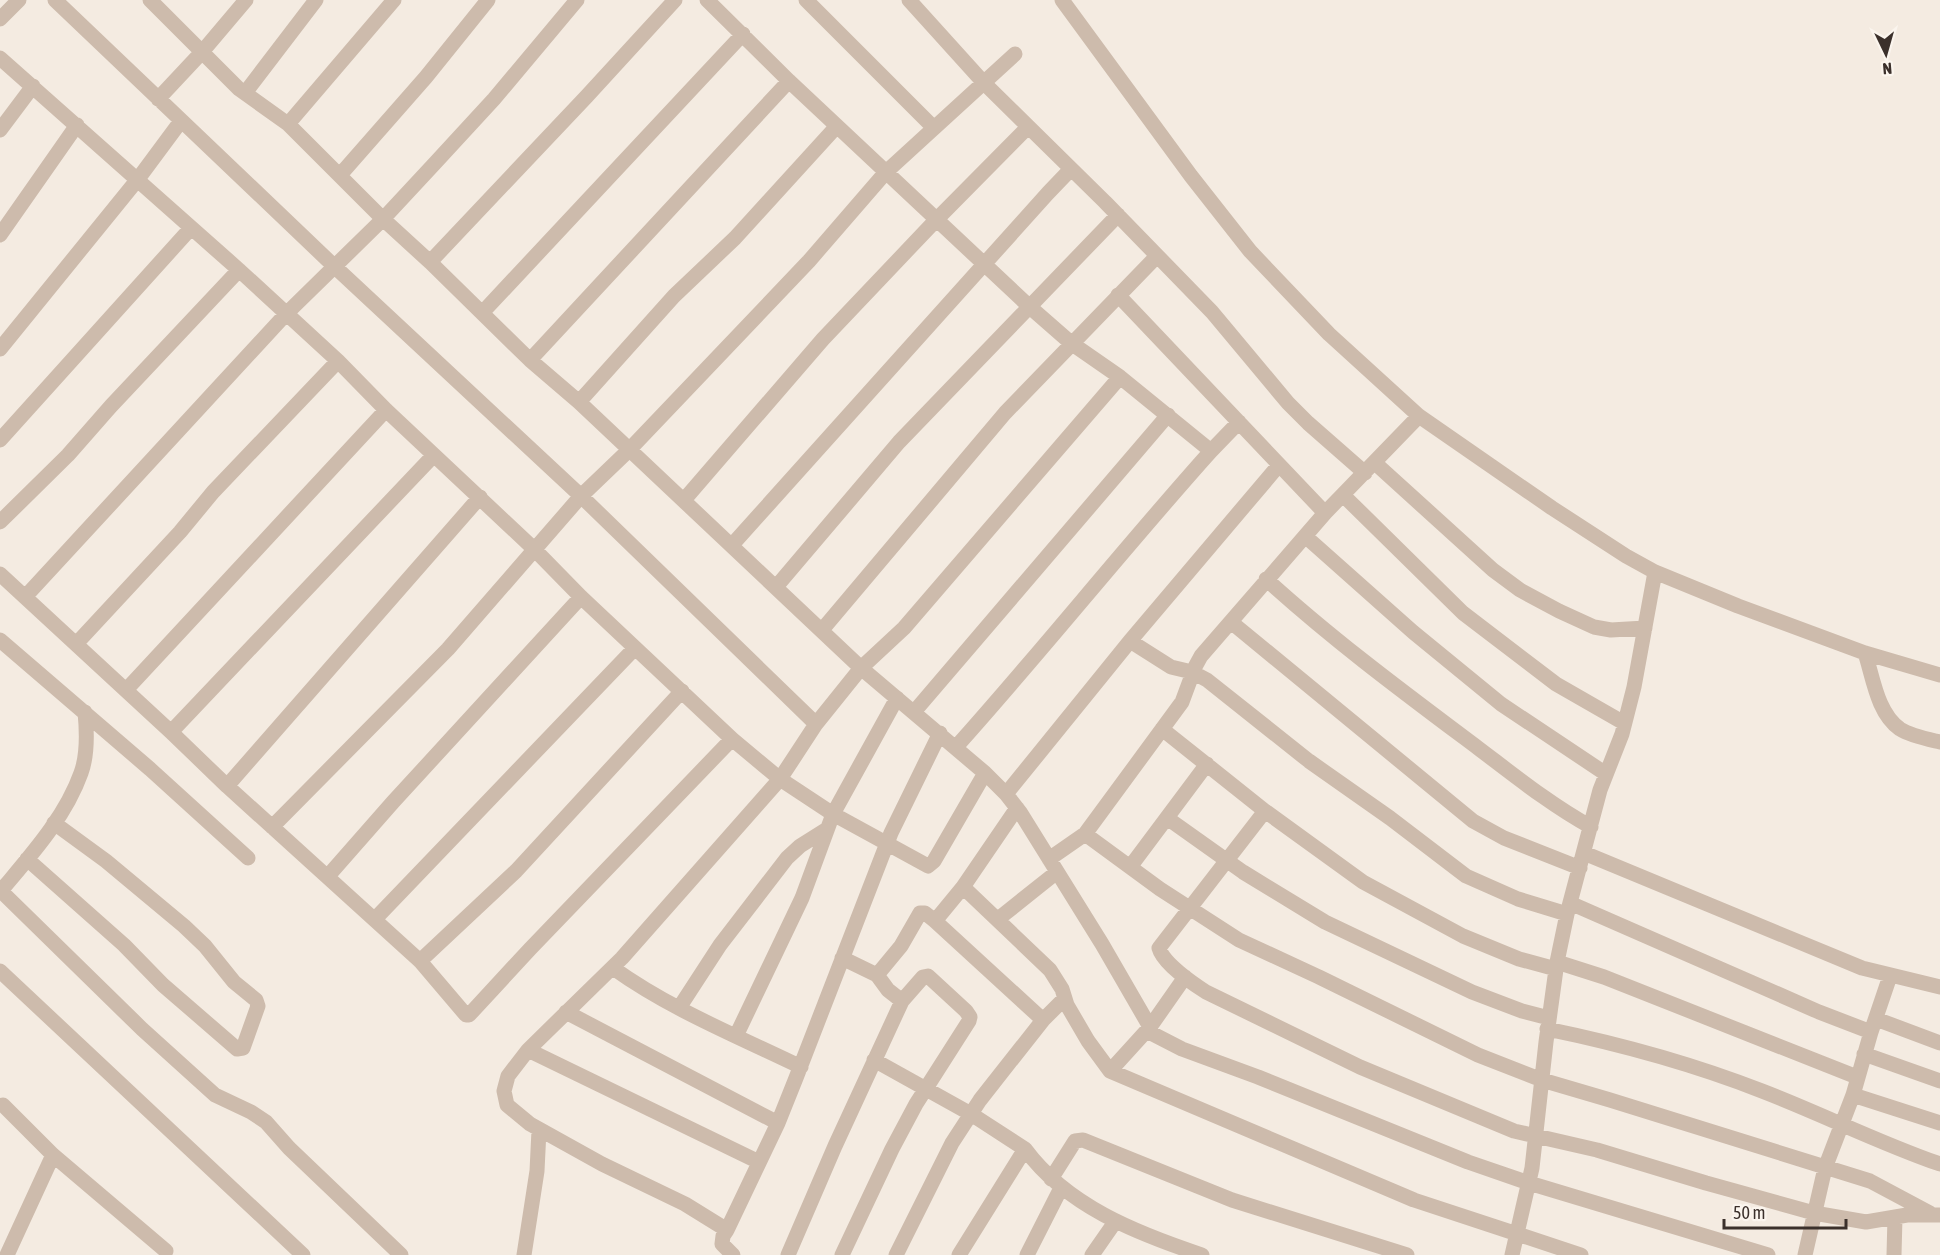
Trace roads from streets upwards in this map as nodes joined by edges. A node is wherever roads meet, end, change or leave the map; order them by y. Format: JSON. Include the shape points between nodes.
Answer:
{"nodes":[{"id":1,"x":19,"y":0,"type":"edge"},
{"id":2,"x":56,"y":0,"type":"edge"},
{"id":3,"x":150,"y":0,"type":"edge"},
{"id":4,"x":316,"y":0,"type":"edge"},
{"id":5,"x":394,"y":0,"type":"edge"},
{"id":6,"x":488,"y":0,"type":"edge"},
{"id":7,"x":577,"y":0,"type":"edge"},
{"id":8,"x":675,"y":0,"type":"edge"},
{"id":9,"x":707,"y":0,"type":"edge"},
{"id":10,"x":806,"y":0,"type":"edge"},
{"id":11,"x":909,"y":0,"type":"edge"},
{"id":12,"x":1062,"y":0,"type":"edge"},
{"id":13,"x":237,"y":3,"type":"edge"},
{"id":14,"x":0,"y":19,"type":"edge"},
{"id":15,"x":743,"y":34,"type":"junction"},
{"id":16,"x":202,"y":52,"type":"junction"},
{"id":17,"x":1016,"y":54,"type":"dead end"},
{"id":18,"x":0,"y":58,"type":"edge"},
{"id":19,"x":789,"y":81,"type":"junction"},
{"id":20,"x":984,"y":83,"type":"junction"},
{"id":21,"x":33,"y":86,"type":"junction"},
{"id":22,"x":245,"y":93,"type":"junction"},
{"id":23,"x":158,"y":99,"type":"junction"},
{"id":24,"x":181,"y":121,"type":"junction"},
{"id":25,"x":288,"y":124,"type":"junction"},
{"id":26,"x":77,"y":125,"type":"junction"},
{"id":27,"x":837,"y":126,"type":"junction"},
{"id":28,"x":933,"y":127,"type":"junction"},
{"id":29,"x":1027,"y":128,"type":"junction"},
{"id":30,"x":0,"y":130,"type":"edge"},
{"id":31,"x":1071,"y":169,"type":"junction"},
{"id":32,"x":886,"y":172,"type":"junction"},
{"id":33,"x":340,"y":175,"type":"junction"},
{"id":34,"x":138,"y":179,"type":"junction"},
{"id":35,"x":1118,"y":215,"type":"junction"},
{"id":36,"x":383,"y":219,"type":"junction"},
{"id":37,"x":937,"y":219,"type":"junction"},
{"id":38,"x":191,"y":228,"type":"junction"},
{"id":39,"x":0,"y":235,"type":"edge"},
{"id":40,"x":1157,"y":256,"type":"junction"},
{"id":41,"x":430,"y":262,"type":"junction"},
{"id":42,"x":985,"y":264,"type":"junction"},
{"id":43,"x":334,"y":266,"type":"junction"},
{"id":44,"x":239,"y":270,"type":"junction"},
{"id":45,"x":1118,"y":295,"type":"junction"},
{"id":46,"x":1030,"y":308,"type":"junction"},
{"id":47,"x":482,"y":313,"type":"junction"},
{"id":48,"x":286,"y":314,"type":"junction"},
{"id":49,"x":1071,"y":343,"type":"junction"},
{"id":50,"x":0,"y":348,"type":"edge"},
{"id":51,"x":530,"y":360,"type":"junction"},
{"id":52,"x":338,"y":361,"type":"junction"},
{"id":53,"x":1120,"y":377,"type":"junction"},
{"id":54,"x":579,"y":402,"type":"junction"},
{"id":55,"x":386,"y":410,"type":"junction"},
{"id":56,"x":1168,"y":415,"type":"junction"},
{"id":57,"x":1419,"y":416,"type":"junction"},
{"id":58,"x":1239,"y":422,"type":"junction"},
{"id":59,"x":0,"y":440,"type":"edge"},
{"id":60,"x":628,"y":450,"type":"junction"},
{"id":61,"x":1211,"y":452,"type":"junction"},
{"id":62,"x":434,"y":455,"type":"junction"},
{"id":63,"x":1279,"y":465,"type":"junction"},
{"id":64,"x":1370,"y":468,"type":"junction"},
{"id":65,"x":1343,"y":495,"type":"junction"},
{"id":66,"x":581,"y":496,"type":"junction"},
{"id":67,"x":480,"y":497,"type":"junction"},
{"id":68,"x":684,"y":500,"type":"junction"},
{"id":69,"x":1325,"y":513,"type":"junction"},
{"id":70,"x":0,"y":522,"type":"edge"},
{"id":71,"x":1305,"y":536,"type":"junction"},
{"id":72,"x":732,"y":545,"type":"junction"},
{"id":73,"x":534,"y":549,"type":"junction"},
{"id":74,"x":1655,"y":572,"type":"junction"},
{"id":75,"x":0,"y":574,"type":"edge"},
{"id":76,"x":1266,"y":579,"type":"junction"},
{"id":77,"x":776,"y":587,"type":"junction"},
{"id":78,"x":25,"y":597,"type":"junction"},
{"id":79,"x":581,"y":597,"type":"junction"},
{"id":80,"x":1231,"y":622,"type":"junction"},
{"id":81,"x":1645,"y":628,"type":"junction"},
{"id":82,"x":822,"y":630,"type":"junction"},
{"id":83,"x":0,"y":640,"type":"edge"},
{"id":84,"x":1131,"y":641,"type":"junction"},
{"id":85,"x":76,"y":644,"type":"junction"},
{"id":86,"x":634,"y":648,"type":"junction"},
{"id":87,"x":1865,"y":653,"type":"junction"},
{"id":88,"x":861,"y":668,"type":"junction"},
{"id":89,"x":1192,"y":672,"type":"junction"},
{"id":90,"x":1940,"y":675,"type":"edge"},
{"id":91,"x":126,"y":690,"type":"junction"},
{"id":92,"x":682,"y":692,"type":"junction"},
{"id":93,"x":897,"y":698,"type":"junction"},
{"id":94,"x":85,"y":712,"type":"junction"},
{"id":95,"x":914,"y":712,"type":"junction"},
{"id":96,"x":1624,"y":723,"type":"junction"},
{"id":97,"x":816,"y":724,"type":"junction"},
{"id":98,"x":1162,"y":729,"type":"junction"},
{"id":99,"x":171,"y":732,"type":"junction"},
{"id":100,"x":940,"y":733,"type":"junction"},
{"id":101,"x":732,"y":739,"type":"junction"},
{"id":102,"x":1940,"y":742,"type":"edge"},
{"id":103,"x":956,"y":747,"type":"junction"},
{"id":104,"x":1207,"y":764,"type":"junction"},
{"id":105,"x":985,"y":773,"type":"junction"},
{"id":106,"x":1606,"y":774,"type":"junction"},
{"id":107,"x":780,"y":779,"type":"junction"},
{"id":108,"x":227,"y":786,"type":"junction"},
{"id":109,"x":1006,"y":794,"type":"junction"},
{"id":110,"x":1017,"y":808,"type":"junction"},
{"id":111,"x":1265,"y":811,"type":"junction"},
{"id":112,"x":833,"y":814,"type":"junction"},
{"id":113,"x":1167,"y":818,"type":"junction"},
{"id":114,"x":54,"y":823,"type":"junction"},
{"id":115,"x":272,"y":827,"type":"junction"},
{"id":116,"x":1591,"y":827,"type":"junction"},
{"id":117,"x":827,"y":830,"type":"junction"},
{"id":118,"x":1085,"y":834,"type":"junction"},
{"id":119,"x":887,"y":843,"type":"junction"},
{"id":120,"x":248,"y":858,"type":"dead end"},
{"id":121,"x":27,"y":859,"type":"junction"},
{"id":122,"x":1582,"y":860,"type":"junction"},
{"id":123,"x":1226,"y":861,"type":"junction"},
{"id":124,"x":1053,"y":866,"type":"junction"},
{"id":125,"x":1131,"y":867,"type":"junction"},
{"id":126,"x":328,"y":876,"type":"junction"},
{"id":127,"x":963,"y":887,"type":"junction"},
{"id":128,"x":1,"y":892,"type":"edge"},
{"id":129,"x":1569,"y":908,"type":"junction"},
{"id":130,"x":1189,"y":909,"type":"junction"},
{"id":131,"x":375,"y":919,"type":"junction"},
{"id":132,"x":998,"y":919,"type":"junction"},
{"id":133,"x":935,"y":921,"type":"junction"},
{"id":134,"x":842,"y":958,"type":"junction"},
{"id":135,"x":420,"y":961,"type":"junction"},
{"id":136,"x":1556,"y":965,"type":"junction"},
{"id":137,"x":613,"y":968,"type":"junction"},
{"id":138,"x":0,"y":971,"type":"edge"},
{"id":139,"x":877,"y":975,"type":"junction"},
{"id":140,"x":1890,"y":976,"type":"junction"},
{"id":141,"x":1185,"y":977,"type":"junction"},
{"id":142,"x":1940,"y":987,"type":"edge"},
{"id":143,"x":1064,"y":999,"type":"junction"},
{"id":144,"x":902,"y":1001,"type":"junction"},
{"id":145,"x":679,"y":1008,"type":"junction"},
{"id":146,"x":566,"y":1012,"type":"junction"},
{"id":147,"x":1043,"y":1020,"type":"junction"},
{"id":148,"x":1548,"y":1024,"type":"junction"},
{"id":149,"x":1873,"y":1025,"type":"junction"},
{"id":150,"x":1148,"y":1029,"type":"junction"},
{"id":151,"x":736,"y":1036,"type":"junction"},
{"id":152,"x":1940,"y":1043,"type":"edge"},
{"id":153,"x":528,"y":1050,"type":"junction"},
{"id":154,"x":1864,"y":1054,"type":"junction"},
{"id":155,"x":874,"y":1060,"type":"junction"},
{"id":156,"x":801,"y":1067,"type":"junction"},
{"id":157,"x":1110,"y":1071,"type":"junction"},
{"id":158,"x":1857,"y":1077,"type":"junction"},
{"id":159,"x":1542,"y":1080,"type":"junction"},
{"id":160,"x":1940,"y":1081,"type":"edge"},
{"id":161,"x":926,"y":1088,"type":"junction"},
{"id":162,"x":1853,"y":1095,"type":"junction"},
{"id":163,"x":3,"y":1105,"type":"dead end"},
{"id":164,"x":971,"y":1114,"type":"junction"},
{"id":165,"x":778,"y":1123,"type":"junction"},
{"id":166,"x":1940,"y":1123,"type":"edge"},
{"id":167,"x":1842,"y":1125,"type":"junction"},
{"id":168,"x":539,"y":1130,"type":"junction"},
{"id":169,"x":1536,"y":1136,"type":"junction"},
{"id":170,"x":1025,"y":1149,"type":"junction"},
{"id":171,"x":53,"y":1155,"type":"junction"},
{"id":172,"x":759,"y":1162,"type":"junction"},
{"id":173,"x":1940,"y":1164,"type":"edge"},
{"id":174,"x":1825,"y":1168,"type":"junction"},
{"id":175,"x":1528,"y":1183,"type":"junction"},
{"id":176,"x":1056,"y":1184,"type":"junction"},
{"id":177,"x":1814,"y":1213,"type":"junction"},
{"id":178,"x":1936,"y":1215,"type":"edge"},
{"id":179,"x":1895,"y":1217,"type":"junction"},
{"id":180,"x":1115,"y":1222,"type":"junction"},
{"id":181,"x":727,"y":1230,"type":"junction"},
{"id":182,"x":1516,"y":1235,"type":"junction"},
{"id":183,"x":166,"y":1251,"type":"dead end"},
{"id":184,"x":7,"y":1255,"type":"edge"},
{"id":185,"x":303,"y":1255,"type":"edge"},
{"id":186,"x":401,"y":1255,"type":"edge"},
{"id":187,"x":524,"y":1255,"type":"edge"},
{"id":188,"x":733,"y":1255,"type":"edge"},
{"id":189,"x":789,"y":1255,"type":"edge"},
{"id":190,"x":842,"y":1255,"type":"edge"},
{"id":191,"x":896,"y":1255,"type":"edge"},
{"id":192,"x":958,"y":1255,"type":"edge"},
{"id":193,"x":1027,"y":1255,"type":"edge"},
{"id":194,"x":1092,"y":1255,"type":"edge"},
{"id":195,"x":1202,"y":1255,"type":"edge"},
{"id":196,"x":1407,"y":1255,"type":"edge"},
{"id":197,"x":1512,"y":1255,"type":"edge"},
{"id":198,"x":1581,"y":1255,"type":"edge"},
{"id":199,"x":1768,"y":1255,"type":"edge"},
{"id":200,"x":1805,"y":1255,"type":"edge"},
{"id":201,"x":1894,"y":1255,"type":"edge"}],
"edges":[{"from":1,"to":14,"type":"street"},
{"from":2,"to":23,"type":"street"},
{"from":3,"to":16,"type":"street"},
{"from":4,"to":22,"type":"street"},
{"from":5,"to":25,"type":"street"},
{"from":6,"to":33,"type":"street"},
{"from":7,"to":36,"type":"street","via":[[494,99]]},
{"from":8,"to":41,"type":"street"},
{"from":9,"to":15,"type":"street"},
{"from":10,"to":28,"type":"street"},
{"from":11,"to":20,"type":"street"},
{"from":12,"to":57,"type":"street","via":[[1250,251],[1329,334]]},
{"from":13,"to":16,"type":"street"},
{"from":15,"to":19,"type":"street"},
{"from":15,"to":47,"type":"street"},
{"from":16,"to":22,"type":"street"},
{"from":16,"to":23,"type":"street"},
{"from":17,"to":20,"type":"street"},
{"from":18,"to":21,"type":"street"},
{"from":19,"to":27,"type":"street"},
{"from":19,"to":51,"type":"street"},
{"from":20,"to":28,"type":"street"},
{"from":20,"to":29,"type":"street"},
{"from":21,"to":26,"type":"street"},
{"from":21,"to":30,"type":"street"},
{"from":22,"to":25,"type":"street"},
{"from":23,"to":24,"type":"street"},
{"from":24,"to":34,"type":"street"},
{"from":24,"to":43,"type":"street"},
{"from":25,"to":33,"type":"street"},
{"from":26,"to":34,"type":"street"},
{"from":26,"to":39,"type":"street"},
{"from":27,"to":32,"type":"street"},
{"from":27,"to":54,"type":"street"},
{"from":28,"to":32,"type":"street"},
{"from":29,"to":31,"type":"street"},
{"from":29,"to":37,"type":"street"},
{"from":31,"to":35,"type":"street"},
{"from":31,"to":42,"type":"street"},
{"from":32,"to":37,"type":"street"},
{"from":32,"to":60,"type":"street","via":[[809,261]]},
{"from":33,"to":36,"type":"street"},
{"from":34,"to":38,"type":"street"},
{"from":34,"to":50,"type":"street"},
{"from":35,"to":40,"type":"street"},
{"from":35,"to":46,"type":"street"},
{"from":36,"to":41,"type":"street"},
{"from":36,"to":43,"type":"street"},
{"from":37,"to":42,"type":"street"},
{"from":37,"to":68,"type":"street","via":[[797,368]]},
{"from":38,"to":44,"type":"street"},
{"from":38,"to":59,"type":"street"},
{"from":40,"to":45,"type":"street"},
{"from":40,"to":64,"type":"street","via":[[1212,312],[1308,423]]},
{"from":41,"to":47,"type":"street"},
{"from":42,"to":46,"type":"street"},
{"from":42,"to":72,"type":"street"},
{"from":43,"to":48,"type":"street"},
{"from":43,"to":66,"type":"street"},
{"from":44,"to":48,"type":"street"},
{"from":44,"to":70,"type":"street","via":[[68,455]]},
{"from":45,"to":49,"type":"street"},
{"from":45,"to":58,"type":"street"},
{"from":46,"to":49,"type":"street"},
{"from":46,"to":77,"type":"street","via":[[899,442]]},
{"from":47,"to":51,"type":"street"},
{"from":48,"to":52,"type":"street"},
{"from":48,"to":78,"type":"street"},
{"from":49,"to":53,"type":"street"},
{"from":49,"to":82,"type":"street","via":[[1005,412]]},
{"from":51,"to":54,"type":"street"},
{"from":52,"to":55,"type":"street"},
{"from":52,"to":85,"type":"street"},
{"from":53,"to":56,"type":"street"},
{"from":53,"to":88,"type":"street","via":[[904,628]]},
{"from":54,"to":60,"type":"street"},
{"from":55,"to":62,"type":"street"},
{"from":55,"to":91,"type":"street"},
{"from":56,"to":61,"type":"street"},
{"from":56,"to":95,"type":"street"},
{"from":57,"to":64,"type":"street"},
{"from":57,"to":74,"type":"street","via":[[1552,508]]},
{"from":58,"to":61,"type":"street"},
{"from":58,"to":63,"type":"street"},
{"from":60,"to":66,"type":"street"},
{"from":60,"to":68,"type":"street"},
{"from":61,"to":103,"type":"street"},
{"from":62,"to":67,"type":"street"},
{"from":62,"to":99,"type":"street"},
{"from":63,"to":69,"type":"street"},
{"from":63,"to":84,"type":"street"},
{"from":64,"to":65,"type":"street"},
{"from":64,"to":81,"type":"street","via":[[1520,590],[1594,627]]},
{"from":65,"to":69,"type":"street"},
{"from":65,"to":96,"type":"street","via":[[1463,613],[1556,684]]},
{"from":66,"to":73,"type":"street"},
{"from":66,"to":97,"type":"street"},
{"from":67,"to":73,"type":"street"},
{"from":67,"to":108,"type":"street"},
{"from":68,"to":72,"type":"street"},
{"from":69,"to":71,"type":"street"},
{"from":71,"to":76,"type":"street"},
{"from":71,"to":106,"type":"street","via":[[1501,704]]},
{"from":72,"to":77,"type":"street"},
{"from":73,"to":79,"type":"street"},
{"from":73,"to":115,"type":"street","via":[[448,649]]},
{"from":74,"to":81,"type":"street"},
{"from":74,"to":87,"type":"street"},
{"from":75,"to":78,"type":"street"},
{"from":76,"to":80,"type":"street"},
{"from":76,"to":116,"type":"street","via":[[1404,693],[1517,779]]},
{"from":77,"to":82,"type":"street"},
{"from":78,"to":85,"type":"street"},
{"from":79,"to":86,"type":"street"},
{"from":79,"to":126,"type":"street"},
{"from":80,"to":89,"type":"street"},
{"from":80,"to":122,"type":"street","via":[[1473,821],[1504,838]]},
{"from":81,"to":96,"type":"street"},
{"from":82,"to":88,"type":"street"},
{"from":83,"to":94,"type":"street"},
{"from":84,"to":89,"type":"street","via":[[1172,667]]},
{"from":84,"to":109,"type":"street"},
{"from":85,"to":91,"type":"street"},
{"from":86,"to":92,"type":"street"},
{"from":86,"to":131,"type":"street"},
{"from":87,"to":90,"type":"street"},
{"from":87,"to":102,"type":"street","via":[[1887,716],[1901,729]]},
{"from":88,"to":93,"type":"street"},
{"from":88,"to":97,"type":"street"},
{"from":89,"to":98,"type":"street","via":[[1184,698]]},
{"from":89,"to":129,"type":"street","via":[[1466,876],[1518,899]]},
{"from":91,"to":99,"type":"street"},
{"from":92,"to":101,"type":"street"},
{"from":92,"to":135,"type":"street","via":[[516,871]]},
{"from":93,"to":95,"type":"street"},
{"from":93,"to":112,"type":"street"},
{"from":94,"to":114,"type":"street","via":[[87,739],[82,772]]},
{"from":94,"to":120,"type":"street"},
{"from":95,"to":100,"type":"street"},
{"from":96,"to":106,"type":"street"},
{"from":97,"to":107,"type":"street"},
{"from":98,"to":104,"type":"street"},
{"from":98,"to":118,"type":"street"},
{"from":99,"to":108,"type":"street"},
{"from":100,"to":103,"type":"street"},
{"from":100,"to":119,"type":"street"},
{"from":101,"to":107,"type":"street"},
{"from":101,"to":135,"type":"street","via":[[470,1015]]},
{"from":103,"to":105,"type":"street"},
{"from":104,"to":111,"type":"street"},
{"from":104,"to":113,"type":"street"},
{"from":105,"to":109,"type":"street"},
{"from":105,"to":119,"type":"street","via":[[931,864],[923,865]]},
{"from":106,"to":116,"type":"street"},
{"from":107,"to":112,"type":"street"},
{"from":107,"to":137,"type":"street"},
{"from":108,"to":115,"type":"street"},
{"from":109,"to":110,"type":"street"},
{"from":110,"to":124,"type":"street"},
{"from":110,"to":127,"type":"street"},
{"from":111,"to":123,"type":"street"},
{"from":111,"to":136,"type":"street","via":[[1363,882],[1446,928],[1519,958]]},
{"from":112,"to":117,"type":"street"},
{"from":112,"to":119,"type":"street"},
{"from":113,"to":123,"type":"street"},
{"from":113,"to":125,"type":"street"},
{"from":114,"to":121,"type":"street"},
{"from":114,"to":121,"type":"street","via":[[184,926],[234,982],[256,1000],[258,1006],[243,1048],[237,1049],[163,985]]},
{"from":115,"to":126,"type":"street"},
{"from":116,"to":122,"type":"street"},
{"from":117,"to":145,"type":"street","via":[[787,858],[720,945]]},
{"from":117,"to":151,"type":"street","via":[[802,898]]},
{"from":118,"to":124,"type":"street"},
{"from":118,"to":125,"type":"street"},
{"from":119,"to":134,"type":"street"},
{"from":121,"to":128,"type":"street"},
{"from":122,"to":129,"type":"street"},
{"from":122,"to":140,"type":"street"},
{"from":123,"to":130,"type":"street"},
{"from":123,"to":148,"type":"street","via":[[1357,938]]},
{"from":124,"to":132,"type":"street"},
{"from":124,"to":150,"type":"street","via":[[1102,944]]},
{"from":125,"to":130,"type":"street"},
{"from":126,"to":131,"type":"street"},
{"from":127,"to":132,"type":"street"},
{"from":127,"to":133,"type":"street"},
{"from":128,"to":186,"type":"street","via":[[215,1095],[266,1122]]},
{"from":129,"to":136,"type":"street"},
{"from":129,"to":149,"type":"street","via":[[1819,1012]]},
{"from":130,"to":141,"type":"street","via":[[1159,948]]},
{"from":130,"to":159,"type":"street","via":[[1261,951],[1478,1055]]},
{"from":131,"to":135,"type":"street"},
{"from":132,"to":143,"type":"street","via":[[1050,970]]},
{"from":133,"to":139,"type":"street","via":[[920,913],[902,946]]},
{"from":133,"to":147,"type":"street"},
{"from":134,"to":139,"type":"street"},
{"from":134,"to":156,"type":"street"},
{"from":136,"to":148,"type":"street"},
{"from":136,"to":158,"type":"street","via":[[1611,979]]},
{"from":137,"to":145,"type":"street"},
{"from":137,"to":146,"type":"street"},
{"from":138,"to":185,"type":"street"},
{"from":139,"to":144,"type":"street"},
{"from":140,"to":142,"type":"street"},
{"from":140,"to":149,"type":"street"},
{"from":141,"to":150,"type":"street"},
{"from":141,"to":169,"type":"street","via":[[1221,999],[1360,1067],[1514,1131]]},
{"from":143,"to":147,"type":"street"},
{"from":143,"to":157,"type":"street"},
{"from":144,"to":155,"type":"street"},
{"from":144,"to":161,"type":"street","via":[[926,975],[970,1017]]},
{"from":145,"to":151,"type":"street"},
{"from":146,"to":153,"type":"street"},
{"from":146,"to":165,"type":"street"},
{"from":147,"to":164,"type":"street"},
{"from":148,"to":159,"type":"street"},
{"from":148,"to":167,"type":"street","via":[[1762,1091]]},
{"from":149,"to":152,"type":"street"},
{"from":149,"to":154,"type":"street"},
{"from":150,"to":157,"type":"street"},
{"from":150,"to":175,"type":"street","via":[[1182,1049]]},
{"from":151,"to":156,"type":"street"},
{"from":153,"to":168,"type":"street","via":[[508,1076],[504,1097],[514,1112]]},
{"from":153,"to":172,"type":"street"},
{"from":154,"to":158,"type":"street"},
{"from":154,"to":160,"type":"street"},
{"from":155,"to":161,"type":"street"},
{"from":155,"to":189,"type":"street"},
{"from":156,"to":165,"type":"street"},
{"from":157,"to":182,"type":"street","via":[[1378,1186]]},
{"from":158,"to":162,"type":"street"},
{"from":159,"to":169,"type":"street"},
{"from":159,"to":174,"type":"street"},
{"from":161,"to":164,"type":"street"},
{"from":161,"to":190,"type":"street"},
{"from":162,"to":166,"type":"street"},
{"from":162,"to":167,"type":"street"},
{"from":163,"to":171,"type":"street"},
{"from":164,"to":170,"type":"street"},
{"from":164,"to":191,"type":"street","via":[[952,1143]]},
{"from":165,"to":172,"type":"street"},
{"from":167,"to":173,"type":"street"},
{"from":167,"to":174,"type":"street"},
{"from":168,"to":181,"type":"street","via":[[685,1204]]},
{"from":168,"to":187,"type":"street"},
{"from":169,"to":175,"type":"street"},
{"from":169,"to":177,"type":"street"},
{"from":170,"to":176,"type":"street"},
{"from":170,"to":192,"type":"street"},
{"from":171,"to":183,"type":"street"},
{"from":171,"to":184,"type":"street"},
{"from":172,"to":181,"type":"street"},
{"from":174,"to":177,"type":"street"},
{"from":174,"to":178,"type":"street","via":[[1877,1184]]},
{"from":175,"to":182,"type":"street"},
{"from":175,"to":199,"type":"street"},
{"from":176,"to":180,"type":"street"},
{"from":176,"to":193,"type":"street"},
{"from":176,"to":196,"type":"street","via":[[1075,1141],[1083,1140],[1232,1200]]},
{"from":177,"to":179,"type":"street","via":[[1866,1222]]},
{"from":177,"to":200,"type":"street"},
{"from":178,"to":179,"type":"street"},
{"from":179,"to":201,"type":"street"},
{"from":180,"to":194,"type":"street"},
{"from":180,"to":195,"type":"street"},
{"from":181,"to":188,"type":"street","via":[[722,1240]]},
{"from":182,"to":197,"type":"street"},
{"from":182,"to":198,"type":"street"}]}
